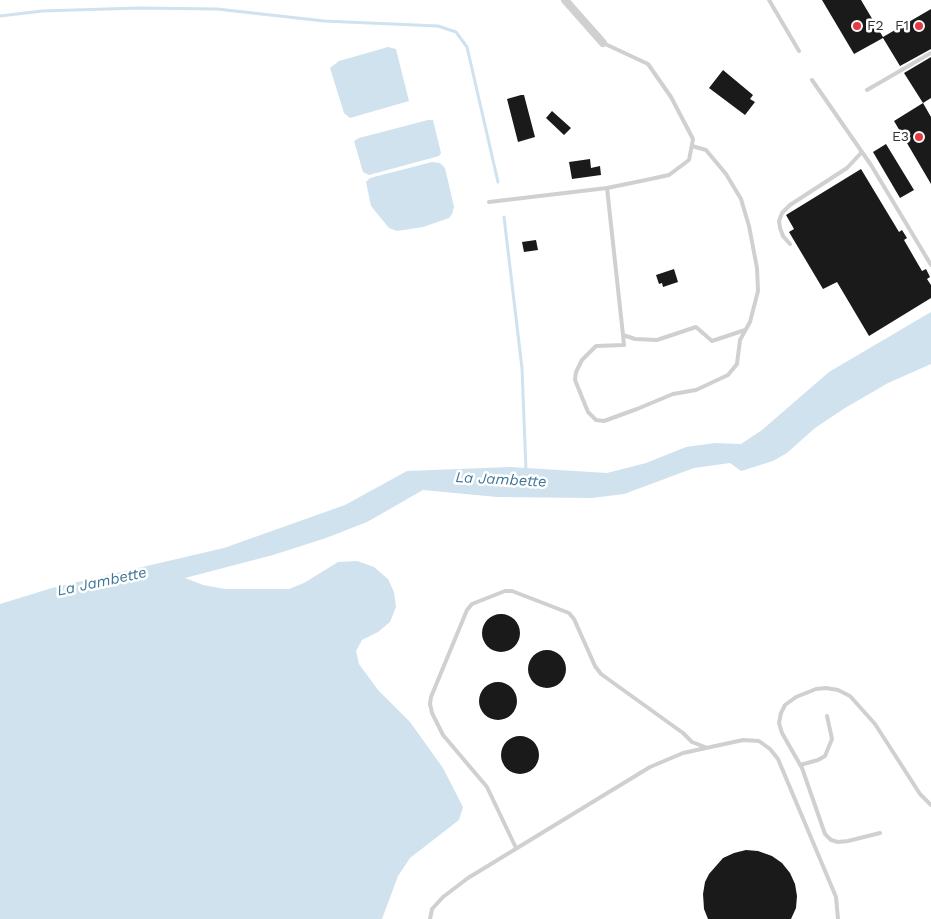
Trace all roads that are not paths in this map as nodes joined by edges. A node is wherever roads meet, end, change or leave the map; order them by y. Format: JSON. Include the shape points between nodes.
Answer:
{"nodes":[{"id":1,"x":565,"y":0,"type":"edge"},
{"id":2,"x":769,"y":0,"type":"edge"},
{"id":3,"x":603,"y":43,"type":"joint"},
{"id":4,"x":799,"y":51,"type":"dead end"},
{"id":5,"x":931,"y":53,"type":"edge"},
{"id":6,"x":812,"y":80,"type":"dead end"},
{"id":7,"x":867,"y":90,"type":"dead end"},
{"id":8,"x":692,"y":146,"type":"junction"},
{"id":9,"x":862,"y":152,"type":"junction"},
{"id":10,"x":607,"y":188,"type":"junction"},
{"id":11,"x":489,"y":202,"type":"dead end"},
{"id":12,"x":790,"y":244,"type":"dead end"},
{"id":13,"x":931,"y":265,"type":"edge"},
{"id":14,"x":746,"y":330,"type":"junction"},
{"id":15,"x":623,"y":335,"type":"junction"},
{"id":16,"x":827,"y":716,"type":"dead end"},
{"id":17,"x":704,"y":747,"type":"junction"},
{"id":18,"x":800,"y":765,"type":"junction"},
{"id":19,"x":931,"y":805,"type":"edge"},
{"id":20,"x":880,"y":833,"type":"dead end"},
{"id":21,"x":516,"y":848,"type":"junction"},
{"id":22,"x":430,"y":919,"type":"edge"},
{"id":23,"x":838,"y":919,"type":"edge"}],
"edges":[{"from":1,"to":3,"type":"street"},
{"from":2,"to":4,"type":"lane"},
{"from":3,"to":8,"type":"lane","via":[[648,64],[671,97],[693,139]]},
{"from":5,"to":7,"type":"lane"},
{"from":6,"to":9,"type":"lane"},
{"from":8,"to":10,"type":"lane","via":[[689,160],[669,175]]},
{"from":8,"to":14,"type":"lane","via":[[706,150],[726,174],[741,199],[749,226],[758,291]]},
{"from":9,"to":12,"type":"lane","via":[[847,168],[782,213],[780,228]]},
{"from":9,"to":13,"type":"lane"},
{"from":10,"to":11,"type":"lane"},
{"from":10,"to":15,"type":"lane"},
{"from":14,"to":15,"type":"lane","via":[[712,341],[696,327],[657,340]]},
{"from":14,"to":15,"type":"lane","via":[[740,340],[737,364],[728,375],[696,390],[673,394],[604,421],[596,420],[588,412],[575,380],[576,372],[582,360],[596,346],[624,345]]},
{"from":16,"to":18,"type":"lane","via":[[832,739],[828,751],[818,760]]},
{"from":17,"to":21,"type":"lane","via":[[650,767]]},
{"from":17,"to":21,"type":"lane","via":[[692,742],[601,674],[569,614],[512,591],[472,604],[430,704],[443,735],[487,787]]},
{"from":17,"to":23,"type":"lane","via":[[743,740],[759,741],[770,749],[778,760],[836,897]]},
{"from":18,"to":19,"type":"lane","via":[[779,723],[785,705],[816,689],[838,690],[850,696],[869,716],[920,794]]},
{"from":18,"to":20,"type":"lane","via":[[825,834],[831,840],[848,841]]},
{"from":21,"to":22,"type":"lane","via":[[443,897],[432,909]]}]}
